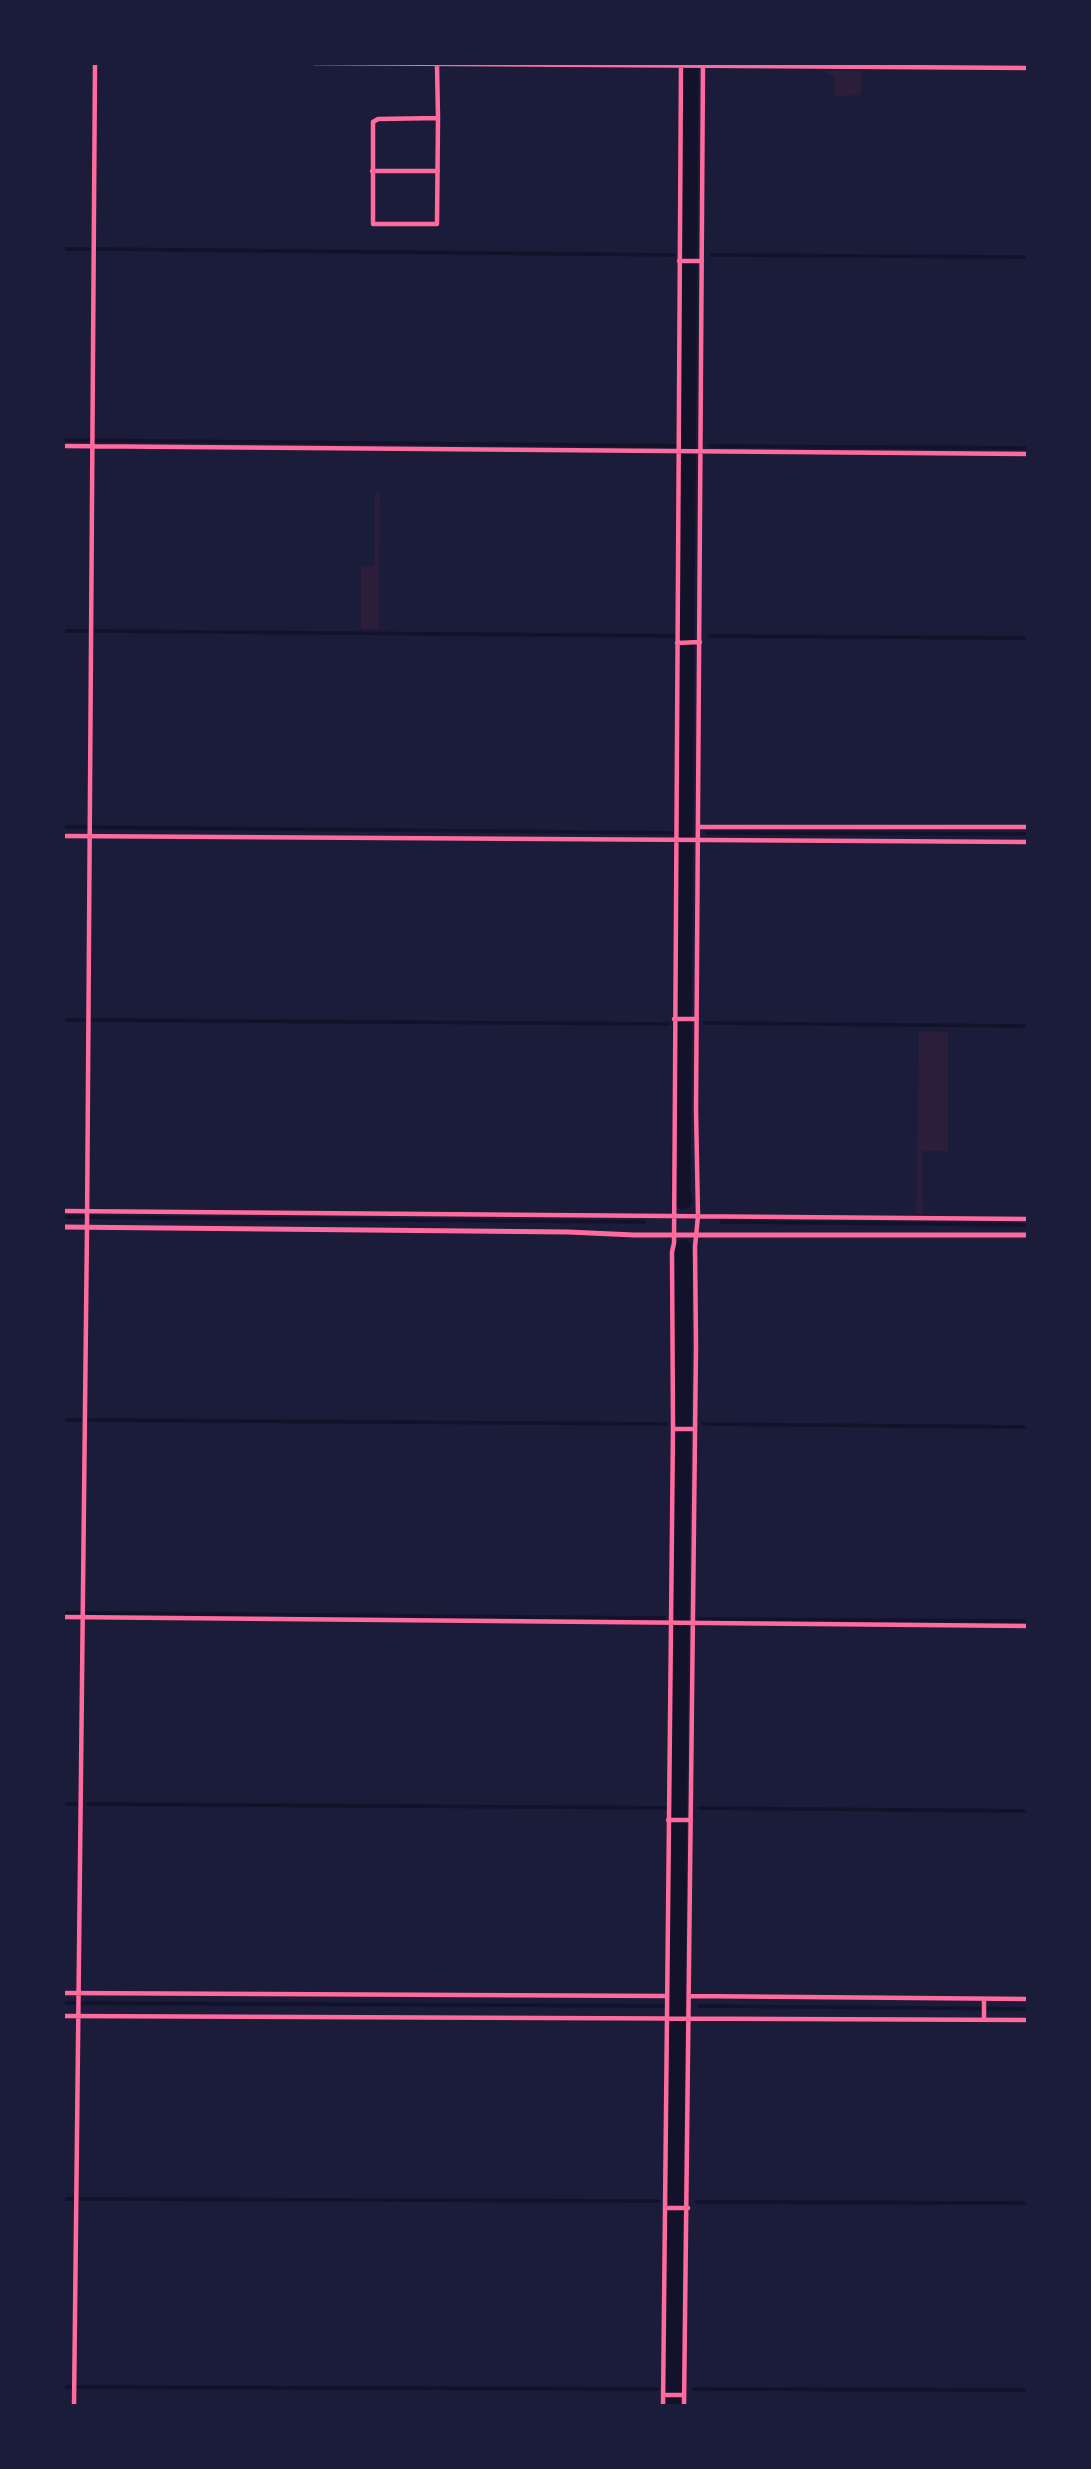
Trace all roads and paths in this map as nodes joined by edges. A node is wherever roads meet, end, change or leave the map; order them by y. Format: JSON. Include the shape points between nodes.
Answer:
{"nodes":[{"id":1,"x":95,"y":63,"type":"edge"},
{"id":2,"x":314,"y":63,"type":"edge"},
{"id":3,"x":703,"y":64,"type":"edge"},
{"id":4,"x":436,"y":65,"type":"edge"},
{"id":5,"x":682,"y":65,"type":"edge"},
{"id":6,"x":1028,"y":68,"type":"edge"},
{"id":7,"x":438,"y":118,"type":"junction"},
{"id":8,"x":372,"y":171,"type":"junction"},
{"id":9,"x":438,"y":171,"type":"junction"},
{"id":10,"x":681,"y":261,"type":"junction"},
{"id":11,"x":702,"y":261,"type":"junction"},
{"id":12,"x":93,"y":442,"type":"junction"},
{"id":13,"x":63,"y":446,"type":"edge"},
{"id":14,"x":679,"y":448,"type":"junction"},
{"id":15,"x":701,"y":451,"type":"junction"},
{"id":16,"x":1028,"y":454,"type":"edge"},
{"id":17,"x":678,"y":639,"type":"junction"},
{"id":18,"x":700,"y":642,"type":"junction"},
{"id":19,"x":698,"y":827,"type":"junction"},
{"id":20,"x":1028,"y":827,"type":"edge"},
{"id":21,"x":90,"y":830,"type":"junction"},
{"id":22,"x":63,"y":835,"type":"edge"},
{"id":23,"x":677,"y":837,"type":"junction"},
{"id":24,"x":696,"y":840,"type":"junction"},
{"id":25,"x":1028,"y":842,"type":"edge"},
{"id":26,"x":676,"y":1019,"type":"junction"},
{"id":27,"x":697,"y":1019,"type":"junction"},
{"id":28,"x":63,"y":1211,"type":"edge"},
{"id":29,"x":87,"y":1215,"type":"junction"},
{"id":30,"x":698,"y":1216,"type":"junction"},
{"id":31,"x":674,"y":1217,"type":"junction"},
{"id":32,"x":1028,"y":1219,"type":"edge"},
{"id":33,"x":63,"y":1227,"type":"edge"},
{"id":34,"x":87,"y":1228,"type":"junction"},
{"id":35,"x":674,"y":1234,"type":"junction"},
{"id":36,"x":696,"y":1234,"type":"junction"},
{"id":37,"x":1028,"y":1235,"type":"edge"},
{"id":38,"x":674,"y":1429,"type":"junction"},
{"id":39,"x":692,"y":1429,"type":"junction"},
{"id":40,"x":63,"y":1617,"type":"edge"},
{"id":41,"x":83,"y":1618,"type":"junction"},
{"id":42,"x":694,"y":1623,"type":"junction"},
{"id":43,"x":672,"y":1624,"type":"junction"},
{"id":44,"x":1028,"y":1626,"type":"edge"},
{"id":45,"x":671,"y":1820,"type":"junction"},
{"id":46,"x":691,"y":1820,"type":"junction"},
{"id":47,"x":63,"y":1993,"type":"edge"},
{"id":48,"x":79,"y":1993,"type":"junction"},
{"id":49,"x":666,"y":1996,"type":"junction"},
{"id":50,"x":689,"y":1996,"type":"junction"},
{"id":51,"x":1028,"y":1999,"type":"edge"},
{"id":52,"x":984,"y":2002,"type":"junction"},
{"id":53,"x":63,"y":2016,"type":"edge"},
{"id":54,"x":79,"y":2016,"type":"junction"},
{"id":55,"x":687,"y":2018,"type":"junction"},
{"id":56,"x":669,"y":2019,"type":"junction"},
{"id":57,"x":984,"y":2020,"type":"junction"},
{"id":58,"x":1028,"y":2020,"type":"edge"},
{"id":59,"x":666,"y":2208,"type":"junction"},
{"id":60,"x":688,"y":2208,"type":"junction"},
{"id":61,"x":666,"y":2395,"type":"dead end"},
{"id":62,"x":682,"y":2395,"type":"junction"},
{"id":63,"x":74,"y":2406,"type":"edge"},
{"id":64,"x":663,"y":2406,"type":"edge"},
{"id":65,"x":684,"y":2406,"type":"edge"}],
"edges":[{"from":1,"to":12,"type":"street"},
{"from":2,"to":4,"type":"street"},
{"from":3,"to":5,"type":"street"},
{"from":3,"to":6,"type":"street"},
{"from":3,"to":11,"type":"street"},
{"from":4,"to":5,"type":"street"},
{"from":4,"to":7,"type":"street"},
{"from":5,"to":10,"type":"street"},
{"from":7,"to":8,"type":"street","via":[[378,118],[373,122]]},
{"from":7,"to":9,"type":"street"},
{"from":8,"to":9,"type":"street"},
{"from":8,"to":9,"type":"street","via":[[373,224],[437,225]]},
{"from":10,"to":11,"type":"street"},
{"from":10,"to":14,"type":"street"},
{"from":11,"to":15,"type":"street"},
{"from":12,"to":13,"type":"street"},
{"from":12,"to":14,"type":"street"},
{"from":12,"to":21,"type":"street"},
{"from":14,"to":15,"type":"street"},
{"from":14,"to":17,"type":"street"},
{"from":15,"to":16,"type":"street"},
{"from":15,"to":18,"type":"street"},
{"from":17,"to":18,"type":"street"},
{"from":17,"to":23,"type":"street"},
{"from":18,"to":19,"type":"street"},
{"from":19,"to":20,"type":"street"},
{"from":19,"to":24,"type":"street"},
{"from":21,"to":22,"type":"street"},
{"from":21,"to":23,"type":"street"},
{"from":21,"to":29,"type":"street"},
{"from":23,"to":24,"type":"street"},
{"from":23,"to":26,"type":"street"},
{"from":24,"to":25,"type":"street"},
{"from":24,"to":27,"type":"street"},
{"from":26,"to":27,"type":"street"},
{"from":26,"to":31,"type":"street"},
{"from":27,"to":30,"type":"street"},
{"from":28,"to":29,"type":"street"},
{"from":29,"to":31,"type":"street"},
{"from":29,"to":34,"type":"street"},
{"from":30,"to":31,"type":"street"},
{"from":30,"to":32,"type":"street"},
{"from":30,"to":36,"type":"street"},
{"from":31,"to":35,"type":"street"},
{"from":33,"to":34,"type":"street"},
{"from":34,"to":35,"type":"street"},
{"from":34,"to":41,"type":"street"},
{"from":35,"to":36,"type":"street"},
{"from":35,"to":38,"type":"street"},
{"from":36,"to":37,"type":"street"},
{"from":36,"to":39,"type":"street"},
{"from":38,"to":39,"type":"street"},
{"from":38,"to":43,"type":"street"},
{"from":39,"to":42,"type":"street"},
{"from":40,"to":41,"type":"street"},
{"from":41,"to":43,"type":"street"},
{"from":41,"to":48,"type":"street"},
{"from":42,"to":43,"type":"street"},
{"from":42,"to":44,"type":"street"},
{"from":42,"to":46,"type":"street"},
{"from":43,"to":45,"type":"street"},
{"from":45,"to":46,"type":"street"},
{"from":45,"to":49,"type":"street"},
{"from":46,"to":50,"type":"street"},
{"from":47,"to":48,"type":"street"},
{"from":48,"to":49,"type":"street"},
{"from":48,"to":54,"type":"street"},
{"from":49,"to":56,"type":"street"},
{"from":50,"to":52,"type":"street"},
{"from":50,"to":55,"type":"street"},
{"from":51,"to":52,"type":"street"},
{"from":52,"to":57,"type":"street"},
{"from":53,"to":54,"type":"street"},
{"from":54,"to":56,"type":"street"},
{"from":54,"to":63,"type":"street"},
{"from":55,"to":56,"type":"street"},
{"from":55,"to":57,"type":"street"},
{"from":55,"to":60,"type":"street"},
{"from":56,"to":59,"type":"street"},
{"from":57,"to":58,"type":"street"},
{"from":59,"to":60,"type":"street"},
{"from":59,"to":64,"type":"street"},
{"from":60,"to":62,"type":"street"},
{"from":61,"to":62,"type":"street"},
{"from":62,"to":65,"type":"street"}]}
